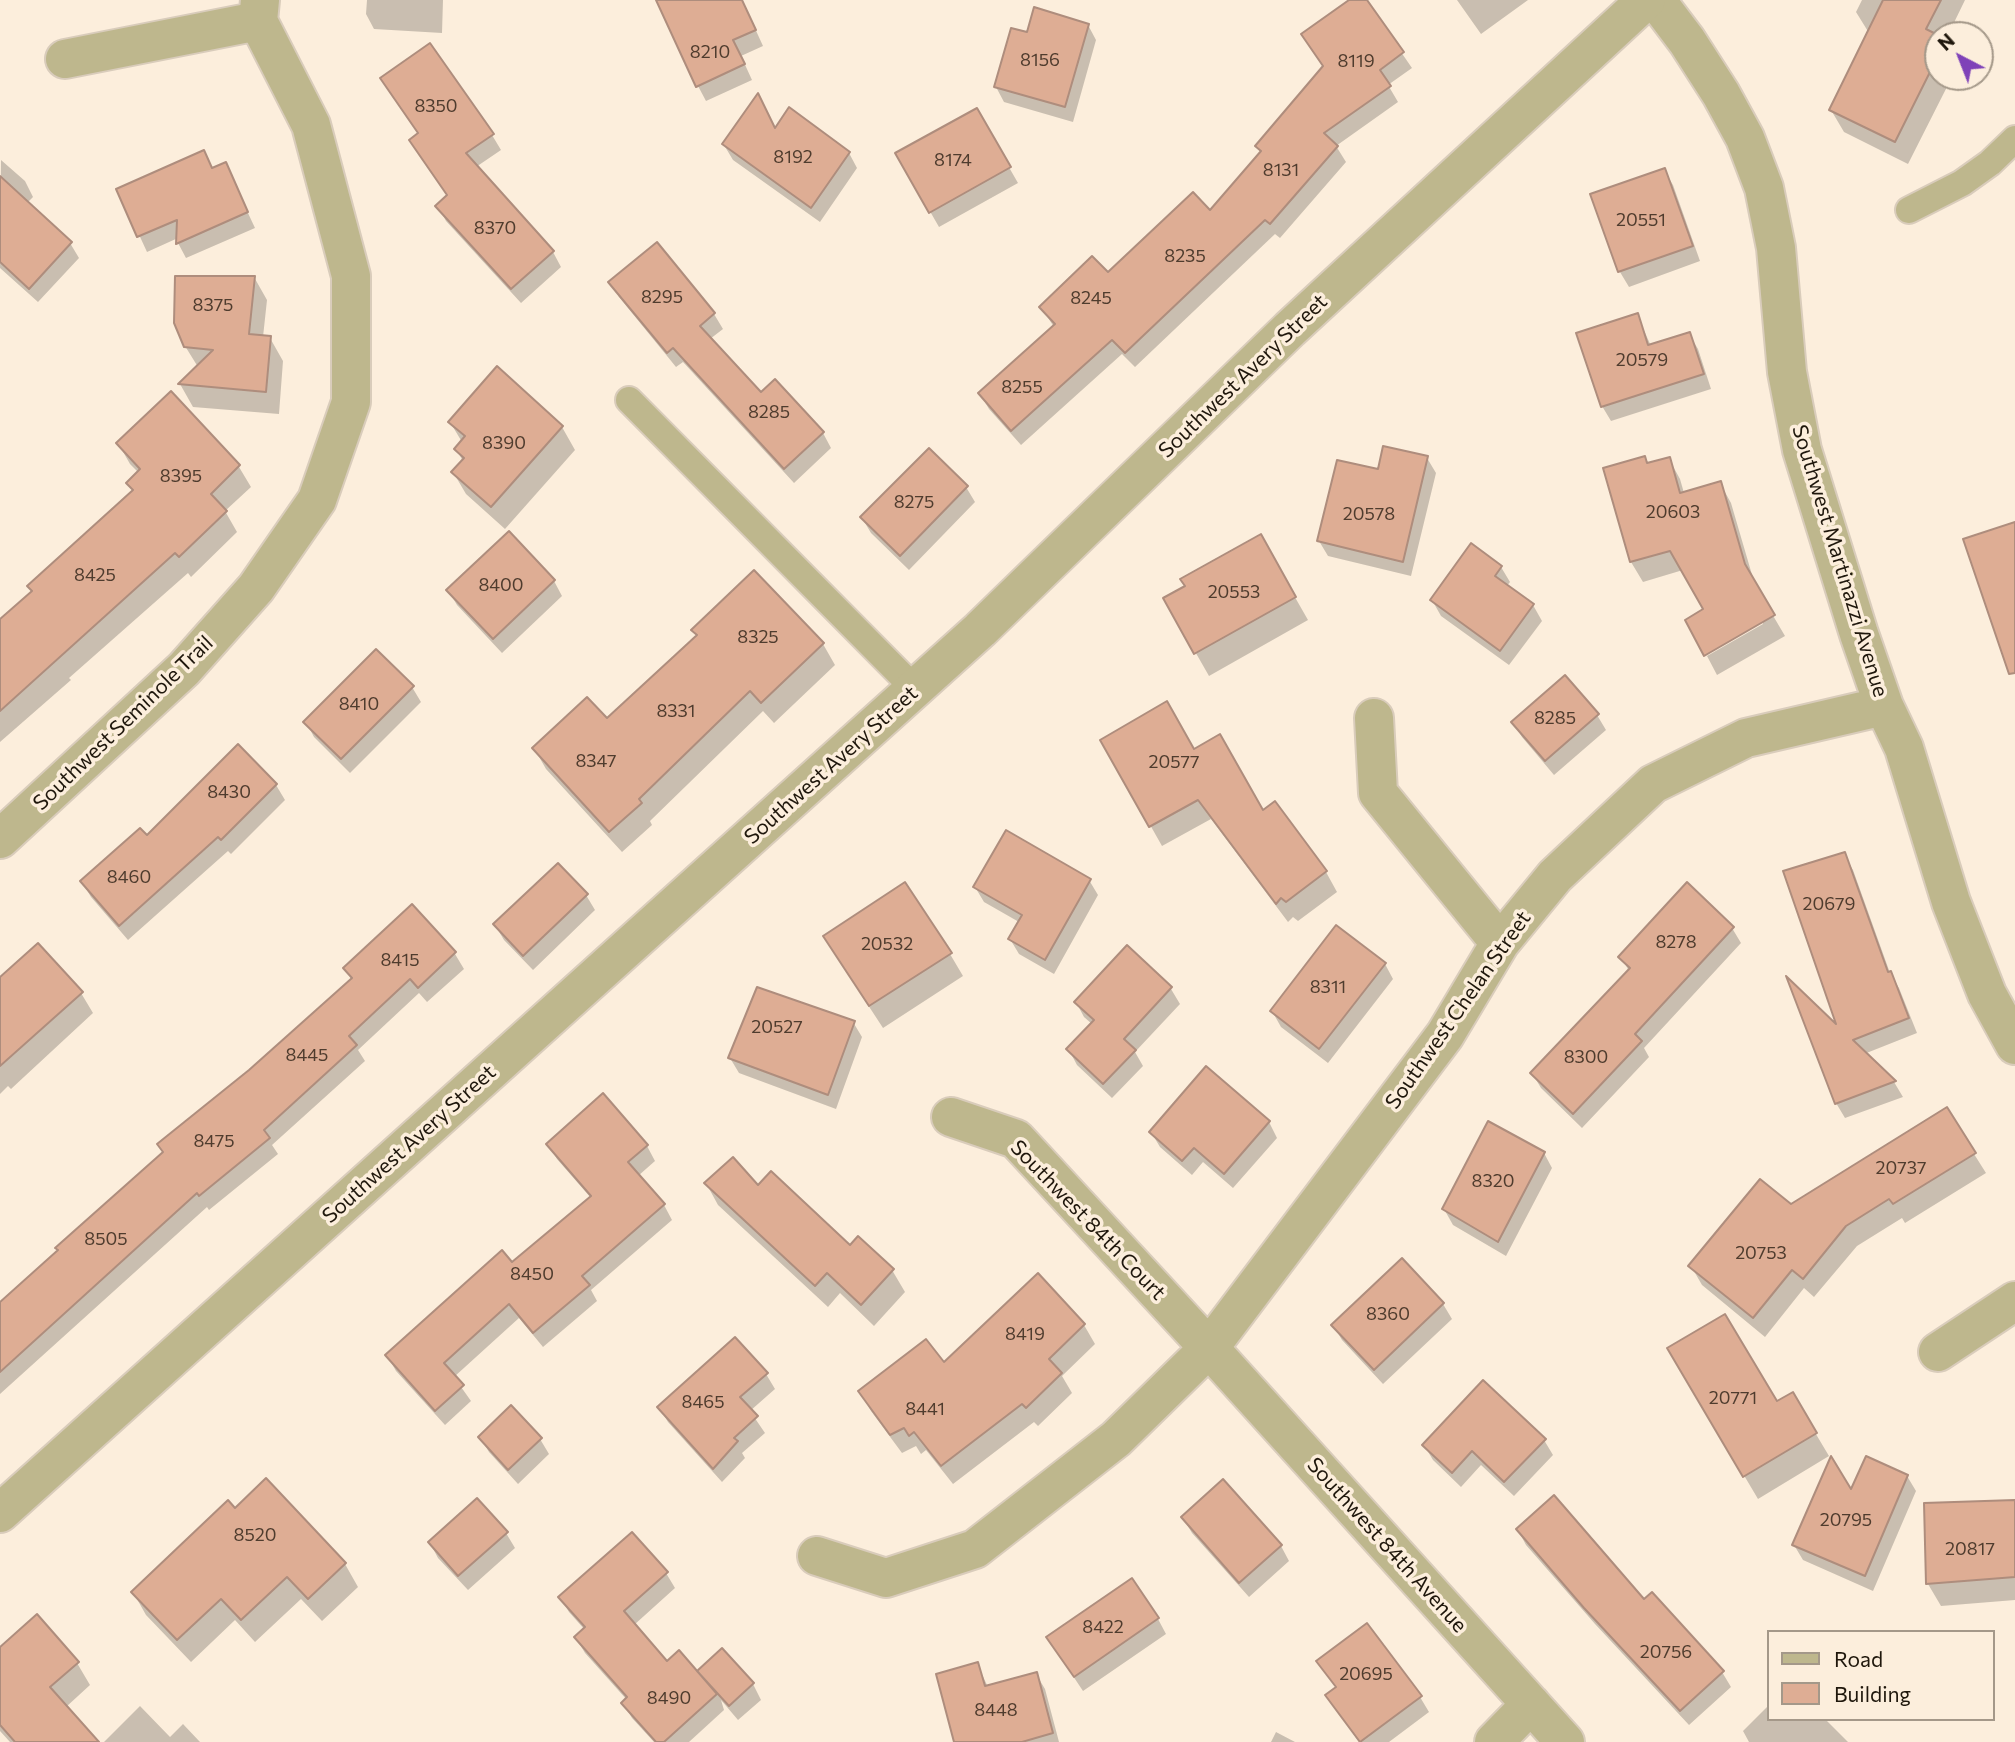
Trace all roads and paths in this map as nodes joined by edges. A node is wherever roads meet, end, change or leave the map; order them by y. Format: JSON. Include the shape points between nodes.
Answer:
{"nodes":[{"id":1,"x":1646,"y":0,"type":"edge"},
{"id":2,"x":1656,"y":0,"type":"edge"},
{"id":3,"x":259,"y":11,"type":"edge"},
{"id":4,"x":65,"y":59,"type":"dead end"},
{"id":5,"x":2015,"y":139,"type":"edge"},
{"id":6,"x":1909,"y":210,"type":"dead end"},
{"id":7,"x":629,"y":400,"type":"dead end"},
{"id":8,"x":915,"y":689,"type":"junction"},
{"id":9,"x":1884,"y":706,"type":"junction"},
{"id":10,"x":1374,"y":718,"type":"dead end"},
{"id":11,"x":0,"y":839,"type":"edge"},
{"id":12,"x":1500,"y":943,"type":"junction"},
{"id":13,"x":2015,"y":1045,"type":"edge"},
{"id":14,"x":951,"y":1117,"type":"dead end"},
{"id":15,"x":2015,"y":1301,"type":"edge"},
{"id":16,"x":1209,"y":1348,"type":"junction"},
{"id":17,"x":1938,"y":1352,"type":"dead end"},
{"id":18,"x":0,"y":1513,"type":"edge"},
{"id":19,"x":817,"y":1556,"type":"dead end"},
{"id":20,"x":1531,"y":1704,"type":"junction"},
{"id":21,"x":1494,"y":1742,"type":"edge"},
{"id":22,"x":1565,"y":1742,"type":"edge"}],
"edges":[{"from":1,"to":8,"type":"street","name":"Southwest Avery Street","via":[[1290,329]]},
{"from":2,"to":9,"type":"street","name":"Southwest Martinazzi Avenue","via":[[1721,94],[1745,138],[1764,188],[1776,248],[1787,372],[1802,450]]},
{"from":3,"to":4,"type":"street","name":"Southwest Seminole Trail"},
{"from":3,"to":11,"type":"street","name":"Southwest Seminole Trail","via":[[311,125],[351,276],[351,402],[317,500],[256,588],[184,669]]},
{"from":5,"to":6,"type":"lane","via":[[1962,183]]},
{"from":7,"to":8,"type":"lane"},
{"from":8,"to":18,"type":"street","name":"Southwest Avery Street"},
{"from":9,"to":12,"type":"street","name":"Southwest Chelan Street","via":[[1746,738],[1653,784],[1555,876]]},
{"from":9,"to":13,"type":"street","name":"Southwest Martinazzi Avenue","via":[[1904,748],[1951,902],[1987,994]]},
{"from":10,"to":12,"type":"street","via":[[1378,793]]},
{"from":12,"to":16,"type":"street","name":"Southwest Chelan Street","via":[[1445,1035]]},
{"from":14,"to":16,"type":"street","name":"Southwest 84th Court","via":[[1016,1139]]},
{"from":15,"to":17,"type":"street"},
{"from":16,"to":19,"type":"street","name":"Southwest Chelan Street","via":[[1116,1439],[975,1549],[886,1578]]},
{"from":16,"to":20,"type":"street","name":"Southwest 84th Avenue"},
{"from":20,"to":21,"type":"street"},
{"from":20,"to":22,"type":"street","name":"Southwest 84th Avenue"}]}
